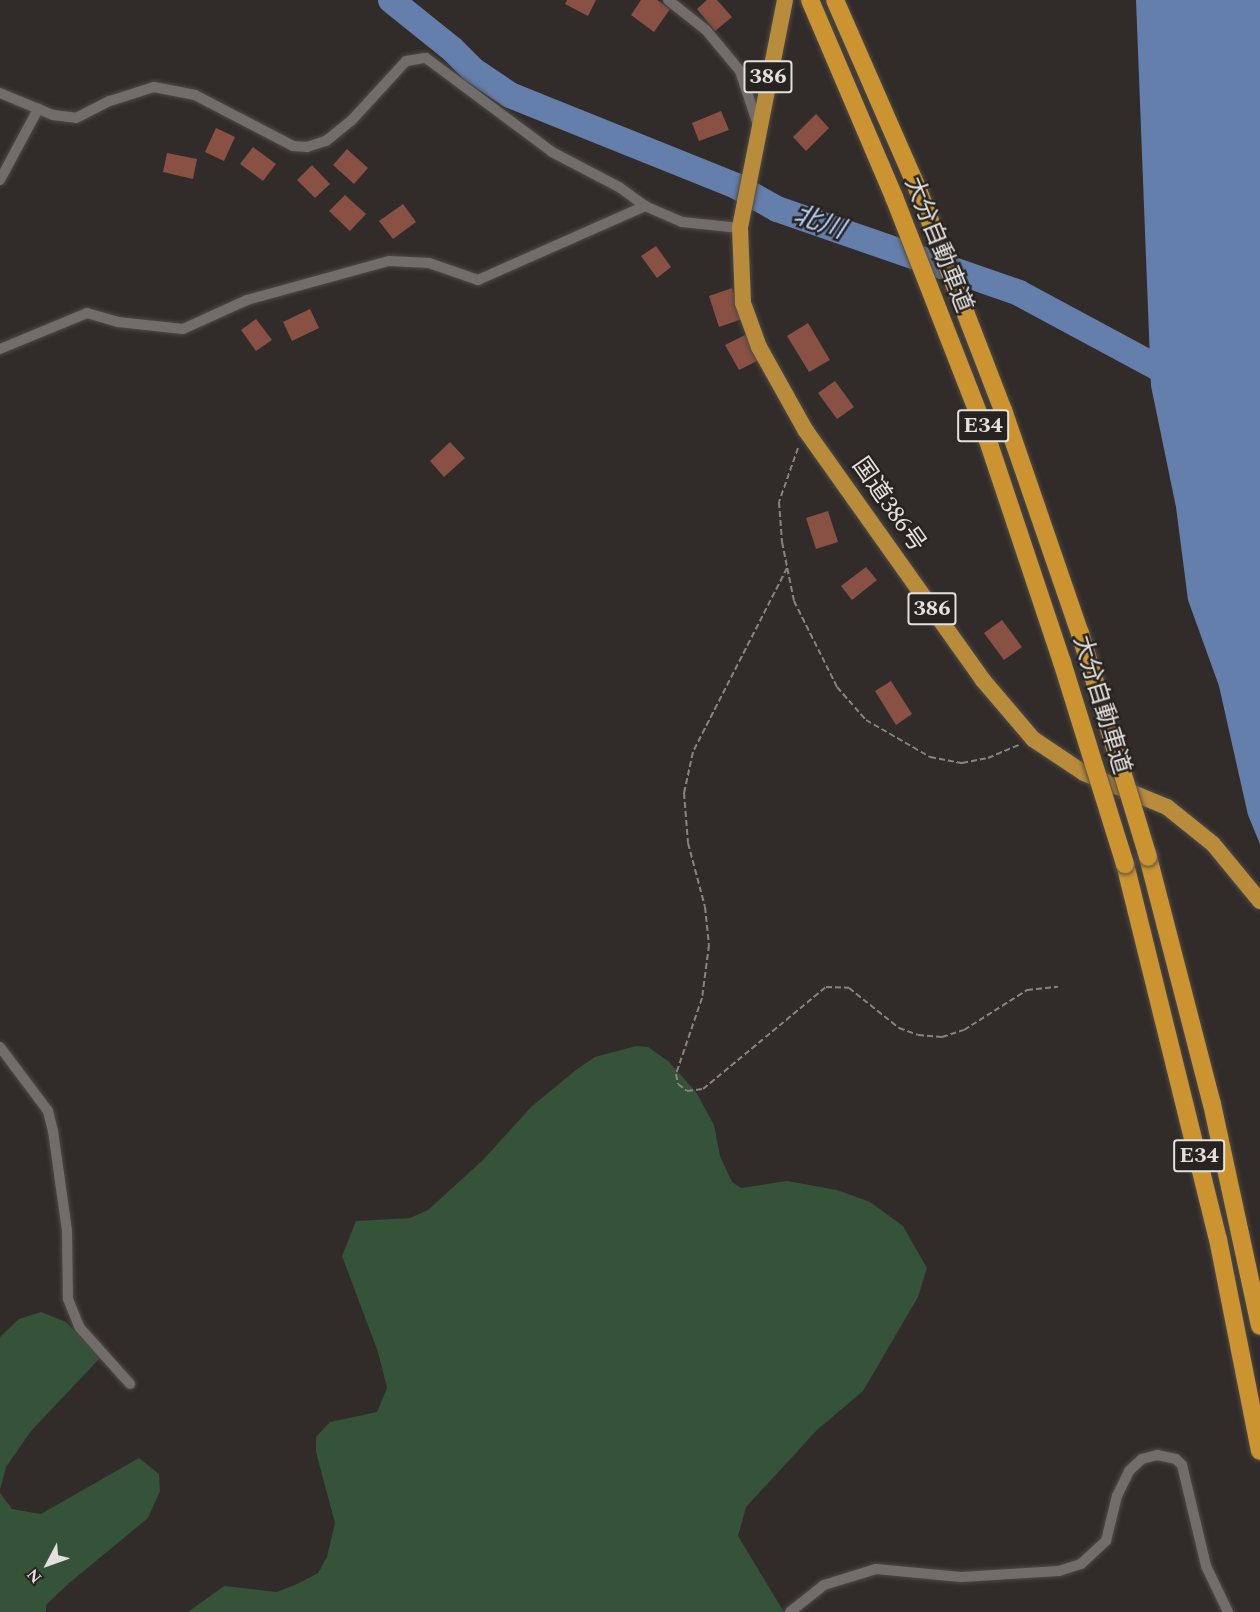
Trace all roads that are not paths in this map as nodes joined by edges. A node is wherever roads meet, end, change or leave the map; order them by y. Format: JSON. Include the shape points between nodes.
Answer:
{"nodes":[{"id":1,"x":668,"y":0,"type":"edge"},
{"id":2,"x":785,"y":0,"type":"edge"},
{"id":3,"x":810,"y":0,"type":"edge"},
{"id":4,"x":835,"y":0,"type":"edge"},
{"id":5,"x":0,"y":93,"type":"edge"},
{"id":6,"x":38,"y":109,"type":"junction"},
{"id":7,"x":758,"y":125,"type":"junction"},
{"id":8,"x":0,"y":180,"type":"edge"},
{"id":9,"x":645,"y":206,"type":"junction"},
{"id":10,"x":740,"y":222,"type":"junction"},
{"id":11,"x":0,"y":349,"type":"edge"},
{"id":12,"x":1260,"y":901,"type":"edge"},
{"id":13,"x":0,"y":1047,"type":"edge"},
{"id":14,"x":1260,"y":1326,"type":"edge"},
{"id":15,"x":130,"y":1384,"type":"dead end"},
{"id":16,"x":1260,"y":1451,"type":"edge"},
{"id":17,"x":790,"y":1612,"type":"edge"},
{"id":18,"x":1228,"y":1612,"type":"edge"}],
"edges":[{"from":1,"to":7,"type":"street","via":[[706,30],[740,71]]},
{"from":2,"to":7,"type":"highway","name":"国道386号","number":"386"},
{"from":3,"to":16,"type":"highway","name":"大分自動車道","number":"E34","bridge":true,"via":[[894,196],[982,423],[1125,864],[1216,1227]]},
{"from":4,"to":14,"type":"highway","name":"大分自動車道","number":"E34","bridge":true,"via":[[918,190],[1004,410],[1084,645],[1148,857],[1212,1104]]},
{"from":5,"to":6,"type":"street"},
{"from":6,"to":8,"type":"street"},
{"from":6,"to":9,"type":"street","via":[[76,118],[110,100],[153,87],[195,95],[293,146],[307,147],[326,141],[351,121],[406,61],[426,57],[552,152]]},
{"from":7,"to":10,"type":"highway","name":"国道386号","number":"386"},
{"from":9,"to":10,"type":"street","via":[[682,222]]},
{"from":9,"to":11,"type":"street","via":[[478,280],[429,263],[389,261],[247,300],[183,329],[138,326],[87,313]]},
{"from":10,"to":12,"type":"highway","name":"国道386号","number":"386","via":[[743,303],[759,347],[806,431],[982,679],[1033,739],[1084,773],[1167,807],[1213,844]]},
{"from":13,"to":15,"type":"street","via":[[48,1111],[67,1230],[68,1299],[80,1328]]},
{"from":17,"to":18,"type":"street","via":[[804,1597],[824,1585],[876,1569],[961,1577],[1059,1571],[1081,1564],[1106,1541],[1117,1496],[1129,1471],[1142,1459],[1158,1455],[1176,1459],[1182,1465],[1206,1566]]}]}
